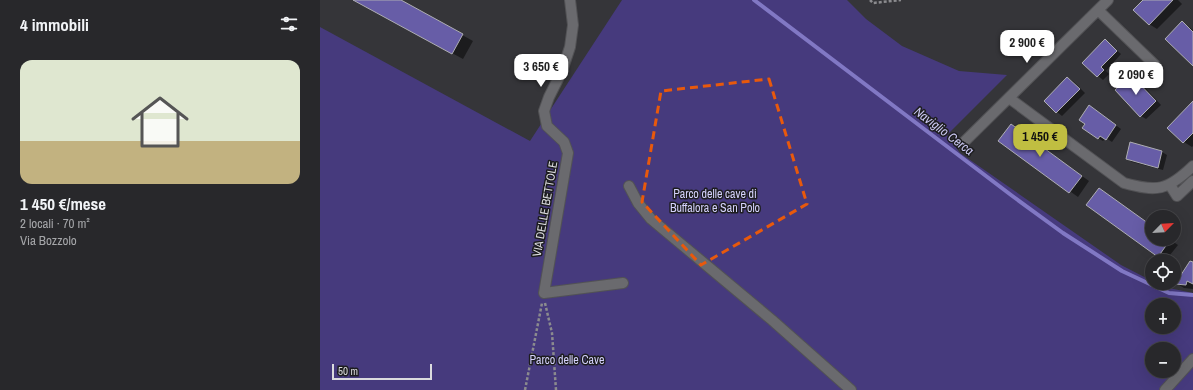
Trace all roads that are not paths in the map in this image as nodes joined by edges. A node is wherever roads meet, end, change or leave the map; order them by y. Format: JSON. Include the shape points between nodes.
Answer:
{"nodes":[{"id":1,"x":570,"y":0,"type":"edge"},
{"id":2,"x":1108,"y":0,"type":"edge"},
{"id":3,"x":1098,"y":10,"type":"junction"},
{"id":4,"x":1155,"y":66,"type":"dead end"},
{"id":5,"x":1009,"y":98,"type":"junction"},
{"id":6,"x":962,"y":144,"type":"dead end"},
{"id":7,"x":1193,"y":166,"type":"edge"},
{"id":8,"x":1193,"y":182,"type":"edge"},
{"id":9,"x":1170,"y":185,"type":"junction"},
{"id":10,"x":629,"y":186,"type":"dead end"},
{"id":11,"x":623,"y":283,"type":"dead end"},
{"id":12,"x":1193,"y":359,"type":"edge"},
{"id":13,"x":851,"y":390,"type":"edge"},
{"id":14,"x":1165,"y":390,"type":"edge"}],
"edges":[{"from":1,"to":11,"type":"street","name":"VIA DELLE BETTOLE","via":[[573,25],[570,47],[544,111],[547,126],[564,142],[568,153],[544,293]]},
{"from":2,"to":3,"type":"street"},
{"from":3,"to":4,"type":"street"},
{"from":3,"to":5,"type":"street"},
{"from":5,"to":6,"type":"street"},
{"from":5,"to":9,"type":"street","via":[[1124,183],[1157,189]]},
{"from":7,"to":9,"type":"street"},
{"from":8,"to":9,"type":"street","via":[[1177,196]]},
{"from":10,"to":13,"type":"street","via":[[651,219]]},
{"from":12,"to":14,"type":"street"}]}
